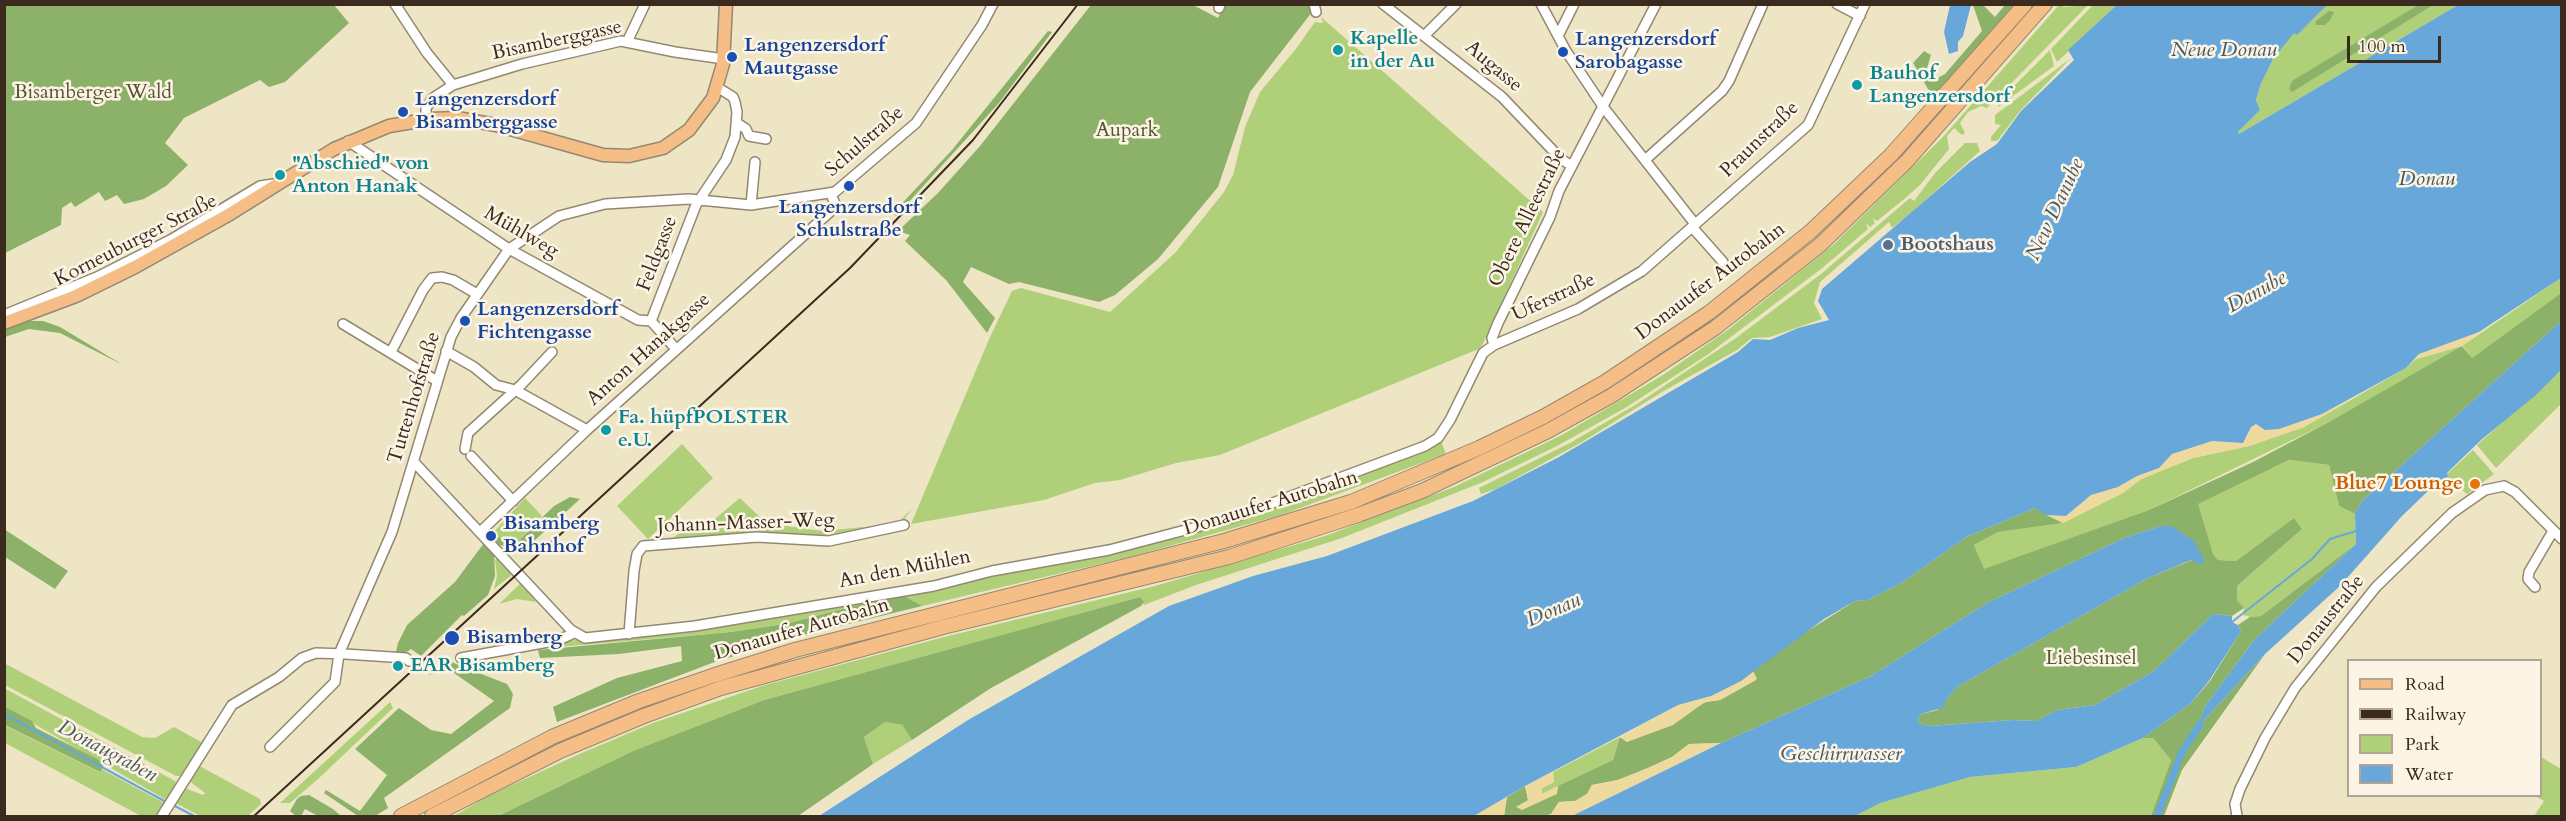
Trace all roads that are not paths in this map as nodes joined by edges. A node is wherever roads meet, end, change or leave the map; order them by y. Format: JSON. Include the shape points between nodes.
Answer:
{"nodes":[{"id":1,"x":395,"y":4,"type":"edge"},
{"id":2,"x":645,"y":4,"type":"edge"},
{"id":3,"x":726,"y":4,"type":"edge"},
{"id":4,"x":993,"y":4,"type":"edge"},
{"id":5,"x":1383,"y":4,"type":"edge"},
{"id":6,"x":1456,"y":4,"type":"edge"},
{"id":7,"x":1542,"y":4,"type":"edge"},
{"id":8,"x":1574,"y":4,"type":"edge"},
{"id":9,"x":1656,"y":4,"type":"edge"},
{"id":10,"x":1763,"y":4,"type":"edge"},
{"id":11,"x":1837,"y":4,"type":"edge"},
{"id":12,"x":1865,"y":4,"type":"edge"},
{"id":13,"x":2025,"y":4,"type":"edge"},
{"id":14,"x":2046,"y":4,"type":"edge"},
{"id":15,"x":1860,"y":16,"type":"junction"},
{"id":16,"x":1425,"y":35,"type":"junction"},
{"id":17,"x":1558,"y":36,"type":"junction"},
{"id":18,"x":628,"y":40,"type":"junction"},
{"id":19,"x":724,"y":59,"type":"junction"},
{"id":20,"x":453,"y":85,"type":"junction"},
{"id":21,"x":717,"y":87,"type":"junction"},
{"id":22,"x":1604,"y":108,"type":"junction"},
{"id":23,"x":431,"y":119,"type":"junction"},
{"id":24,"x":737,"y":123,"type":"junction"},
{"id":25,"x":766,"y":140,"type":"dead end"},
{"id":26,"x":348,"y":141,"type":"junction"},
{"id":27,"x":1645,"y":160,"type":"junction"},
{"id":28,"x":755,"y":162,"type":"dead end"},
{"id":29,"x":1572,"y":166,"type":"junction"},
{"id":30,"x":280,"y":183,"type":"junction"},
{"id":31,"x":831,"y":194,"type":"junction"},
{"id":32,"x":699,"y":200,"type":"junction"},
{"id":33,"x":751,"y":205,"type":"junction"},
{"id":34,"x":1694,"y":226,"type":"junction"},
{"id":35,"x":509,"y":249,"type":"junction"},
{"id":36,"x":1723,"y":262,"type":"dead end"},
{"id":37,"x":477,"y":294,"type":"junction"},
{"id":38,"x":4,"y":315,"type":"edge"},
{"id":39,"x":651,"y":321,"type":"junction"},
{"id":40,"x":4,"y":323,"type":"edge"},
{"id":41,"x":343,"y":324,"type":"dead end"},
{"id":42,"x":1494,"y":345,"type":"junction"},
{"id":43,"x":676,"y":349,"type":"junction"},
{"id":44,"x":446,"y":351,"type":"junction"},
{"id":45,"x":391,"y":352,"type":"junction"},
{"id":46,"x":552,"y":352,"type":"dead end"},
{"id":47,"x":437,"y":381,"type":"junction"},
{"id":48,"x":515,"y":390,"type":"junction"},
{"id":49,"x":1450,"y":420,"type":"joint"},
{"id":50,"x":587,"y":430,"type":"junction"},
{"id":51,"x":414,"y":462,"type":"junction"},
{"id":52,"x":513,"y":501,"type":"junction"},
{"id":53,"x":904,"y":525,"type":"dead end"},
{"id":54,"x":2553,"y":531,"type":"junction"},
{"id":55,"x":480,"y":532,"type":"junction"},
{"id":56,"x":2562,"y":539,"type":"edge"},
{"id":57,"x":2535,"y":587,"type":"dead end"},
{"id":58,"x":574,"y":633,"type":"junction"},
{"id":59,"x":629,"y":634,"type":"junction"},
{"id":60,"x":339,"y":654,"type":"junction"},
{"id":61,"x":461,"y":658,"type":"dead end"},
{"id":62,"x":409,"y":661,"type":"dead end"},
{"id":63,"x":270,"y":747,"type":"dead end"},
{"id":64,"x":162,"y":816,"type":"edge"},
{"id":65,"x":401,"y":816,"type":"edge"},
{"id":66,"x":432,"y":816,"type":"edge"},
{"id":67,"x":2237,"y":816,"type":"edge"}],
"edges":[{"from":1,"to":20,"type":"street"},
{"from":2,"to":18,"type":"street"},
{"from":3,"to":19,"type":"main road","name":"Korneuburger Straße"},
{"from":4,"to":31,"type":"street","name":"Schulstraße","via":[[916,123]]},
{"from":5,"to":16,"type":"street","name":"Augasse"},
{"from":6,"to":16,"type":"street"},
{"from":7,"to":17,"type":"street"},
{"from":8,"to":17,"type":"street"},
{"from":9,"to":22,"type":"street","name":"Obere Alleestraße"},
{"from":10,"to":27,"type":"street","via":[[1722,91]]},
{"from":11,"to":15,"type":"street"},
{"from":12,"to":15,"type":"street","name":"Praunstraße"},
{"from":13,"to":65,"type":"highway","name":"Donauufer Autobahn","via":[[1891,155],[1810,232],[1710,312],[1605,382],[1543,417],[1416,476],[1224,541],[795,650],[704,678],[552,738]]},
{"from":14,"to":66,"type":"highway","name":"Donauufer Autobahn","via":[[1907,162],[1820,245],[1715,328],[1611,396],[1548,431],[1422,491],[1229,557],[943,627],[721,688],[560,751]]},
{"from":15,"to":34,"type":"street","name":"Praunstraße","via":[[1813,118]]},
{"from":16,"to":29,"type":"street","name":"Augasse","via":[[1502,97]]},
{"from":17,"to":22,"type":"street"},
{"from":18,"to":19,"type":"street","name":"Bisamberggasse"},
{"from":18,"to":20,"type":"street","name":"Bisamberggasse","via":[[522,64]]},
{"from":19,"to":21,"type":"main road","name":"Korneuburger Straße"},
{"from":20,"to":23,"type":"street","name":"Bisamberggasse","via":[[427,105]]},
{"from":21,"to":23,"type":"main road","name":"Korneuburger Straße","via":[[704,113],[684,134],[663,148],[629,156],[599,154],[481,122]]},
{"from":21,"to":24,"type":"street","via":[[733,97]]},
{"from":22,"to":27,"type":"street"},
{"from":22,"to":29,"type":"street","name":"Obere Alleestraße"},
{"from":23,"to":26,"type":"main road","name":"Korneuburger Straße","via":[[379,129]]},
{"from":24,"to":25,"type":"street","via":[[748,136]]},
{"from":24,"to":32,"type":"street","name":"Feldgasse","via":[[726,160]]},
{"from":26,"to":30,"type":"main road","name":"Korneuburger Straße"},
{"from":26,"to":35,"type":"street","name":"Mühlweg"},
{"from":27,"to":34,"type":"street"},
{"from":28,"to":33,"type":"street"},
{"from":29,"to":42,"type":"street","name":"Obere Alleestraße","via":[[1498,323],[1492,338]]},
{"from":30,"to":38,"type":"street","name":"Korneuburger Straße","via":[[260,186],[97,277]]},
{"from":30,"to":40,"type":"main road","name":"Korneuburger Straße","via":[[120,274]]},
{"from":31,"to":33,"type":"street","name":"Schulstraße"},
{"from":31,"to":43,"type":"street","name":"Anton Hanakgasse","via":[[835,204],[831,211]]},
{"from":32,"to":33,"type":"street","name":"Schulstraße"},
{"from":32,"to":35,"type":"street","name":"Tuttenhofstraße","via":[[630,201],[572,211],[542,225]]},
{"from":32,"to":39,"type":"street","name":"Feldgasse"},
{"from":34,"to":36,"type":"street"},
{"from":34,"to":42,"type":"street","name":"Uferstraße","via":[[1623,285],[1550,323]]},
{"from":35,"to":37,"type":"street","name":"Tuttenhofstraße"},
{"from":35,"to":39,"type":"street","name":"Mühlweg","via":[[638,320]]},
{"from":37,"to":44,"type":"street","name":"Tuttenhofstraße"},
{"from":37,"to":45,"type":"street","via":[[442,277],[429,280]]},
{"from":39,"to":43,"type":"street"},
{"from":41,"to":45,"type":"street"},
{"from":42,"to":49,"type":"street","name":"Uferstraße","via":[[1478,359]]},
{"from":43,"to":50,"type":"street","name":"Anton Hanakgasse"},
{"from":44,"to":47,"type":"street","name":"Tuttenhofstraße"},
{"from":44,"to":48,"type":"street","via":[[496,385]]},
{"from":45,"to":47,"type":"street"},
{"from":46,"to":48,"type":"street"},
{"from":47,"to":51,"type":"street","name":"Tuttenhofstraße"},
{"from":48,"to":50,"type":"street"},
{"from":48,"to":52,"type":"street","via":[[468,433],[468,453]]},
{"from":49,"to":59,"type":"street","name":"An den Mühlen","via":[[1438,438],[1425,446],[1270,506],[1156,539],[934,586]]},
{"from":50,"to":52,"type":"street","name":"Anton Hanakgasse"},
{"from":51,"to":55,"type":"street"},
{"from":51,"to":60,"type":"street","name":"Tuttenhofstraße","via":[[392,532]]},
{"from":52,"to":55,"type":"street","name":"Anton Hanakgasse"},
{"from":53,"to":59,"type":"street","name":"Johann-Masser-Weg","via":[[829,540],[757,537],[643,546],[634,571]]},
{"from":54,"to":56,"type":"street"},
{"from":54,"to":57,"type":"street","via":[[2529,572],[2528,579]]},
{"from":54,"to":67,"type":"street","name":"Donaustraße","via":[[2515,492],[2498,486],[2465,504],[2376,587],[2295,688],[2240,789],[2235,804]]},
{"from":55,"to":58,"type":"street"},
{"from":58,"to":59,"type":"street","name":"An den Mühlen","via":[[585,638]]},
{"from":58,"to":61,"type":"street","via":[[559,640]]},
{"from":60,"to":62,"type":"street"},
{"from":60,"to":63,"type":"street","name":"Tuttenhofstraße","via":[[335,682]]},
{"from":60,"to":64,"type":"street","via":[[306,656],[232,705]]}]}
